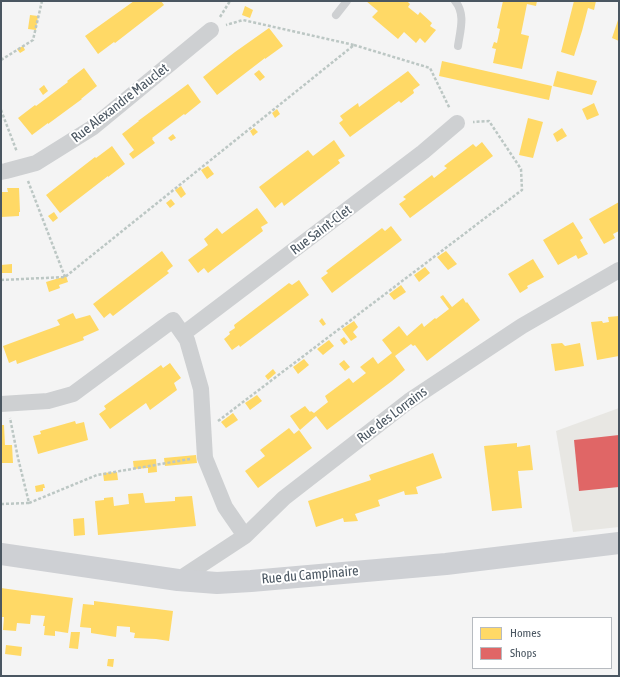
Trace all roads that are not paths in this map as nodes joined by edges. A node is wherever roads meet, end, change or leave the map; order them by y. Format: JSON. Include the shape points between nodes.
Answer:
{"nodes":[{"id":1,"x":347,"y":1,"type":"edge"},
{"id":2,"x":455,"y":1,"type":"edge"},
{"id":3,"x":336,"y":15,"type":"dead end"},
{"id":4,"x":211,"y":30,"type":"road end"},
{"id":5,"x":458,"y":46,"type":"dead end"},
{"id":6,"x":457,"y":123,"type":"road end"},
{"id":7,"x":1,"y":172,"type":"edge"},
{"id":8,"x":619,"y":270,"type":"edge"},
{"id":9,"x":183,"y":334,"type":"junction"},
{"id":10,"x":4,"y":404,"type":"edge"},
{"id":11,"x":245,"y":536,"type":"junction"},
{"id":12,"x":619,"y":543,"type":"edge"},
{"id":13,"x":1,"y":554,"type":"edge"},
{"id":14,"x":178,"y":580,"type":"junction"}],
"edges":[{"from":1,"to":3,"type":"lane"},
{"from":2,"to":5,"type":"lane","via":[[462,17]]},
{"from":4,"to":7,"type":"street","name":"Rue Alexandre Mauclet","via":[[92,128],[36,163]]},
{"from":6,"to":9,"type":"street","name":"Rue Saint-Clet","via":[[423,152]]},
{"from":8,"to":11,"type":"street","name":"Rue des Lorrains","via":[[522,326],[409,401],[284,498]]},
{"from":9,"to":10,"type":"street","via":[[173,320],[72,394],[48,400]]},
{"from":9,"to":11,"type":"street","via":[[201,389],[205,458],[225,507]]},
{"from":11,"to":14,"type":"street","name":"Rue des Lorrains"},
{"from":12,"to":14,"type":"main road","name":"Rue du Campinaire","via":[[446,564],[258,580]]},
{"from":13,"to":14,"type":"main road","name":"Rue du Campinaire"}]}
